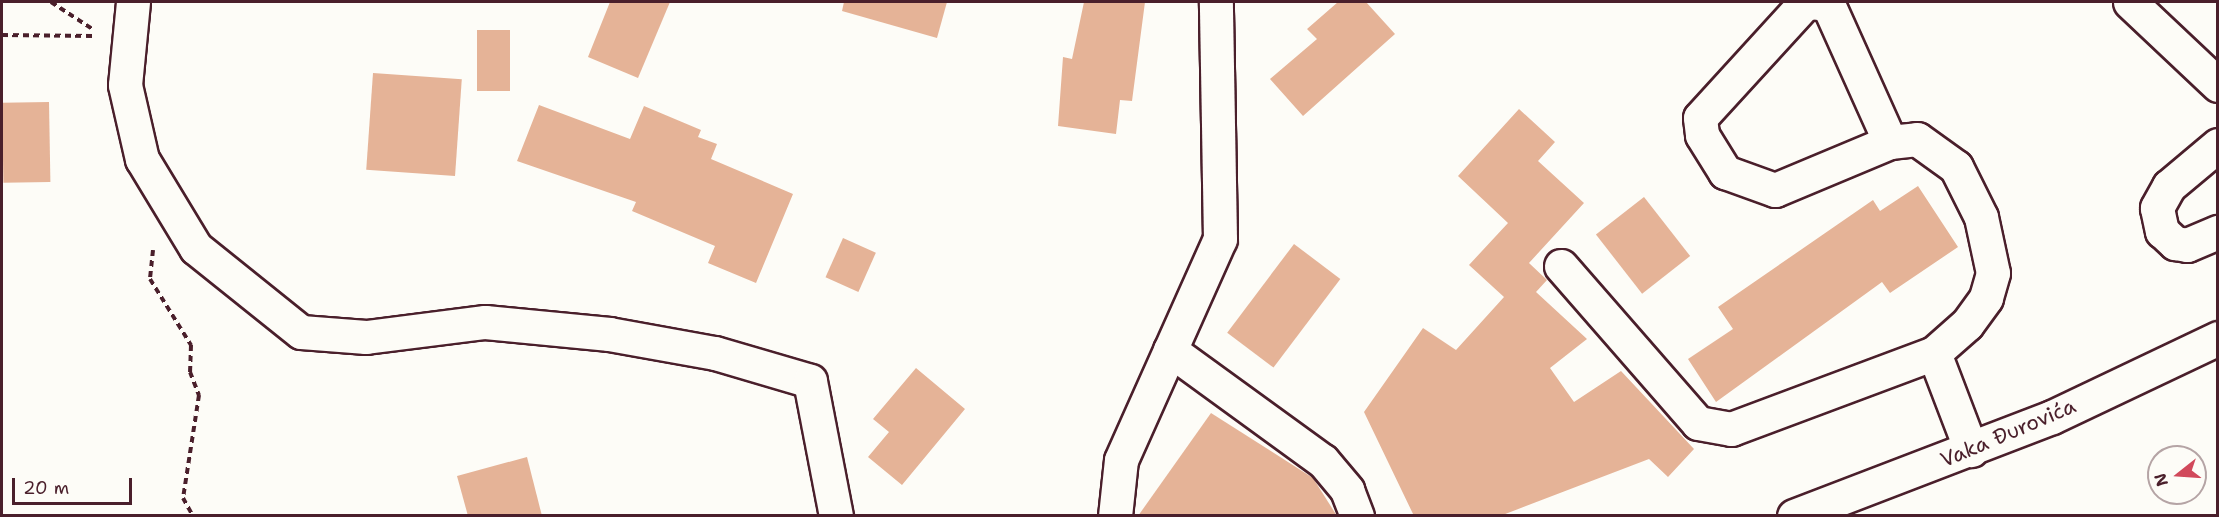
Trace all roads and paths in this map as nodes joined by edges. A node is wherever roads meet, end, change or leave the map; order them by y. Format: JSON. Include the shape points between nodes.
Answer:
{"nodes":[{"id":1,"x":51,"y":2,"type":"edge"},
{"id":2,"x":133,"y":2,"type":"edge"},
{"id":3,"x":1216,"y":2,"type":"edge"},
{"id":4,"x":2130,"y":2,"type":"edge"},
{"id":5,"x":2,"y":35,"type":"edge"},
{"id":6,"x":2217,"y":85,"type":"edge"},
{"id":7,"x":1890,"y":142,"type":"junction"},
{"id":8,"x":2217,"y":145,"type":"edge"},
{"id":9,"x":2217,"y":232,"type":"edge"},
{"id":10,"x":154,"y":246,"type":"dead end"},
{"id":11,"x":1561,"y":266,"type":"dead end"},
{"id":12,"x":2217,"y":338,"type":"edge"},
{"id":13,"x":1170,"y":350,"type":"junction"},
{"id":14,"x":1934,"y":353,"type":"junction"},
{"id":15,"x":1971,"y":450,"type":"junction"},
{"id":16,"x":193,"y":516,"type":"edge"},
{"id":17,"x":836,"y":516,"type":"edge"},
{"id":18,"x":1115,"y":516,"type":"edge"},
{"id":19,"x":1357,"y":516,"type":"edge"},
{"id":20,"x":1794,"y":516,"type":"edge"}],
"edges":[{"from":1,"to":5,"type":"path","via":[[105,37]]},
{"from":2,"to":17,"type":"street","via":[[125,85],[142,159],[196,248],[301,332],[366,337],[485,321],[609,334],[715,353],[810,381]]},
{"from":3,"to":13,"type":"street","via":[[1220,239]]},
{"from":4,"to":6,"type":"street"},
{"from":7,"to":7,"type":"street","via":[[1775,190],[1725,172],[1702,135],[1700,118],[1804,4],[1816,2],[1829,6]]},
{"from":7,"to":14,"type":"street","via":[[1917,140],[1956,167],[1981,217],[1987,244],[1993,273],[1986,298],[1957,336]]},
{"from":8,"to":9,"type":"street","via":[[2169,186],[2157,208],[2162,231],[2175,243],[2187,245]]},
{"from":10,"to":16,"type":"path","via":[[150,279],[191,345],[190,372],[199,395],[183,498]]},
{"from":11,"to":14,"type":"street","via":[[1698,423],[1717,430]]},
{"from":12,"to":15,"type":"street","name":"Vaka Đurovića"},
{"from":13,"to":18,"type":"street","via":[[1121,460]]},
{"from":13,"to":19,"type":"street","via":[[1323,461],[1347,490]]},
{"from":14,"to":15,"type":"street"},
{"from":15,"to":20,"type":"street","name":"Vaka Đurovića"}]}
